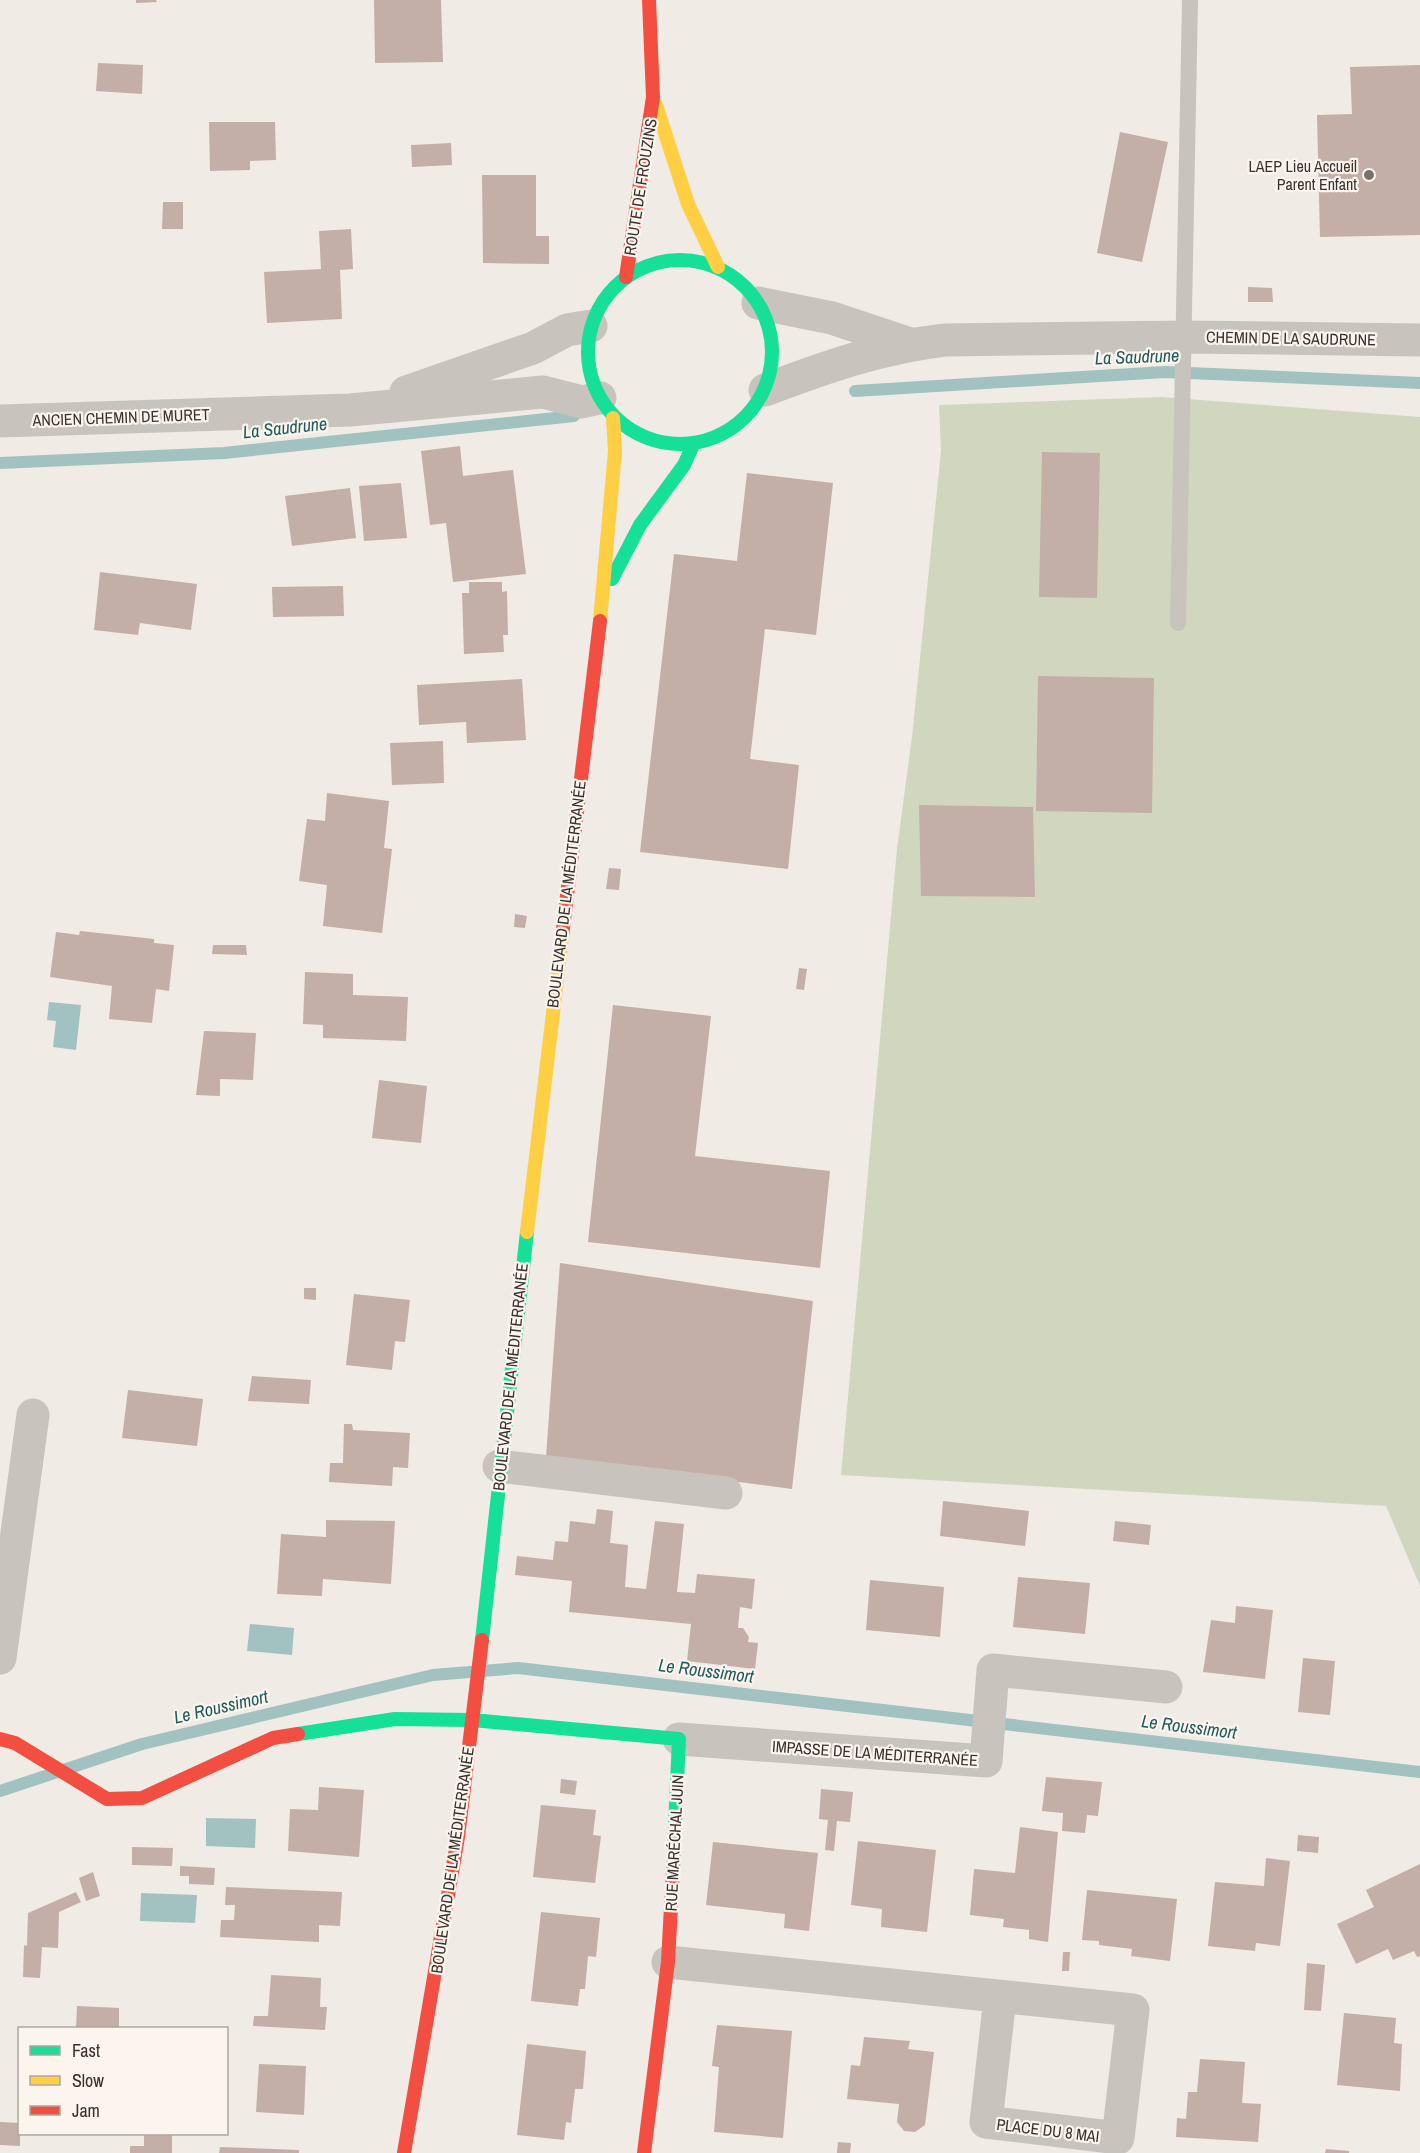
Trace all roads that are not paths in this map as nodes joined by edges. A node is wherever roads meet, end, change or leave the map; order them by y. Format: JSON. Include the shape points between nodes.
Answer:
{"nodes":[{"id":1,"x":649,"y":0,"type":"edge"},
{"id":2,"x":1190,"y":0,"type":"edge"},
{"id":3,"x":653,"y":97,"type":"junction"},
{"id":4,"x":718,"y":267,"type":"junction"},
{"id":5,"x":626,"y":277,"type":"junction"},
{"id":6,"x":758,"y":303,"type":"junction"},
{"id":7,"x":591,"y":326,"type":"junction"},
{"id":8,"x":1185,"y":338,"type":"junction"},
{"id":9,"x":1420,"y":340,"type":"edge"},
{"id":10,"x":910,"y":344,"type":"junction"},
{"id":11,"x":765,"y":390,"type":"junction"},
{"id":12,"x":607,"y":408,"type":"junction"},
{"id":13,"x":350,"y":410,"type":"junction"},
{"id":14,"x":0,"y":421,"type":"edge"},
{"id":15,"x":693,"y":445,"type":"junction"},
{"id":16,"x":603,"y":599,"type":"junction"},
{"id":17,"x":1178,"y":623,"type":"dead end"},
{"id":18,"x":33,"y":1415,"type":"dead end"},
{"id":19,"x":500,"y":1466,"type":"junction"},
{"id":20,"x":726,"y":1493,"type":"dead end"},
{"id":21,"x":0,"y":1658,"type":"edge"},
{"id":22,"x":1166,"y":1687,"type":"dead end"},
{"id":23,"x":472,"y":1720,"type":"junction"},
{"id":24,"x":0,"y":1739,"type":"edge"},
{"id":25,"x":679,"y":1739,"type":"junction"},
{"id":26,"x":668,"y":1962,"type":"junction"},
{"id":27,"x":1000,"y":1998,"type":"junction"},
{"id":28,"x":404,"y":2153,"type":"edge"},
{"id":29,"x":644,"y":2153,"type":"edge"}],
"edges":[{"from":1,"to":3,"type":"main road","name":"ROUTE DE FROUZINS"},
{"from":2,"to":8,"type":"lane"},
{"from":3,"to":4,"type":"main road","name":"ROUTE DE FROUZINS","via":[[688,204]]},
{"from":3,"to":5,"type":"main road","name":"ROUTE DE FROUZINS"},
{"from":4,"to":5,"type":"main road","name":"ROUTE DE FROUZINS","via":[[682,259],[653,263]]},
{"from":4,"to":6,"type":"main road","name":"ROUTE DE FROUZINS","via":[[738,280]]},
{"from":5,"to":7,"type":"main road","name":"ROUTE DE FROUZINS","via":[[605,298]]},
{"from":6,"to":10,"type":"street","name":"CHEMIN DE LA SAUDRUNE","via":[[832,318]]},
{"from":6,"to":11,"type":"main road","name":"ROUTE DE FROUZINS","via":[[770,330],[772,361]]},
{"from":7,"to":12,"type":"main road","name":"ROUTE DE FROUZINS","via":[[588,361]]},
{"from":7,"to":13,"type":"street","name":"ANCIEN CHEMIN DE MURET","via":[[567,330],[533,348]]},
{"from":8,"to":9,"type":"street","name":"CHEMIN DE LA SAUDRUNE"},
{"from":8,"to":10,"type":"street","name":"CHEMIN DE LA SAUDRUNE","via":[[945,340]]},
{"from":8,"to":17,"type":"lane"},
{"from":10,"to":11,"type":"street","name":"CHEMIN DE LA SAUDRUNE","via":[[830,365]]},
{"from":11,"to":15,"type":"main road","name":"ROUTE DE FROUZINS","via":[[739,423],[723,435]]},
{"from":12,"to":13,"type":"street","name":"ANCIEN CHEMIN DE MURET","via":[[543,392]]},
{"from":12,"to":15,"type":"main road","name":"ROUTE DE FROUZINS","via":[[633,433],[662,444]]},
{"from":12,"to":16,"type":"main road","name":"BOULEVARD DE LA MÉDITERRANÉE","via":[[615,451]]},
{"from":13,"to":14,"type":"street","name":"ANCIEN CHEMIN DE MURET"},
{"from":15,"to":16,"type":"main road","name":"BOULEVARD DE LA MÉDITERRANÉE","via":[[689,461],[631,538]]},
{"from":16,"to":19,"type":"main road","name":"BOULEVARD DE LA MÉDITERRANÉE"},
{"from":18,"to":21,"type":"street"},
{"from":19,"to":20,"type":"street"},
{"from":19,"to":23,"type":"main road","name":"BOULEVARD DE LA MÉDITERRANÉE"},
{"from":22,"to":25,"type":"street","name":"IMPASSE DE LA MÉDITERRANÉE","via":[[993,1670],[986,1761]]},
{"from":23,"to":24,"type":"main road","via":[[395,1719],[273,1738],[142,1798],[107,1799],[15,1743]]},
{"from":23,"to":25,"type":"main road"},
{"from":23,"to":28,"type":"main road","name":"BOULEVARD DE LA MÉDITERRANÉE","via":[[455,1861]]},
{"from":25,"to":26,"type":"main road","name":"RUE MARÉCHAL JUIN"},
{"from":26,"to":27,"type":"street","name":"PLACE DU 8 MAI"},
{"from":26,"to":29,"type":"main road","name":"RUE MARÉCHAL JUIN"},
{"from":27,"to":27,"type":"street","name":"PLACE DU 8 MAI","via":[[1133,2010],[1118,2138],[986,2122]]}]}
